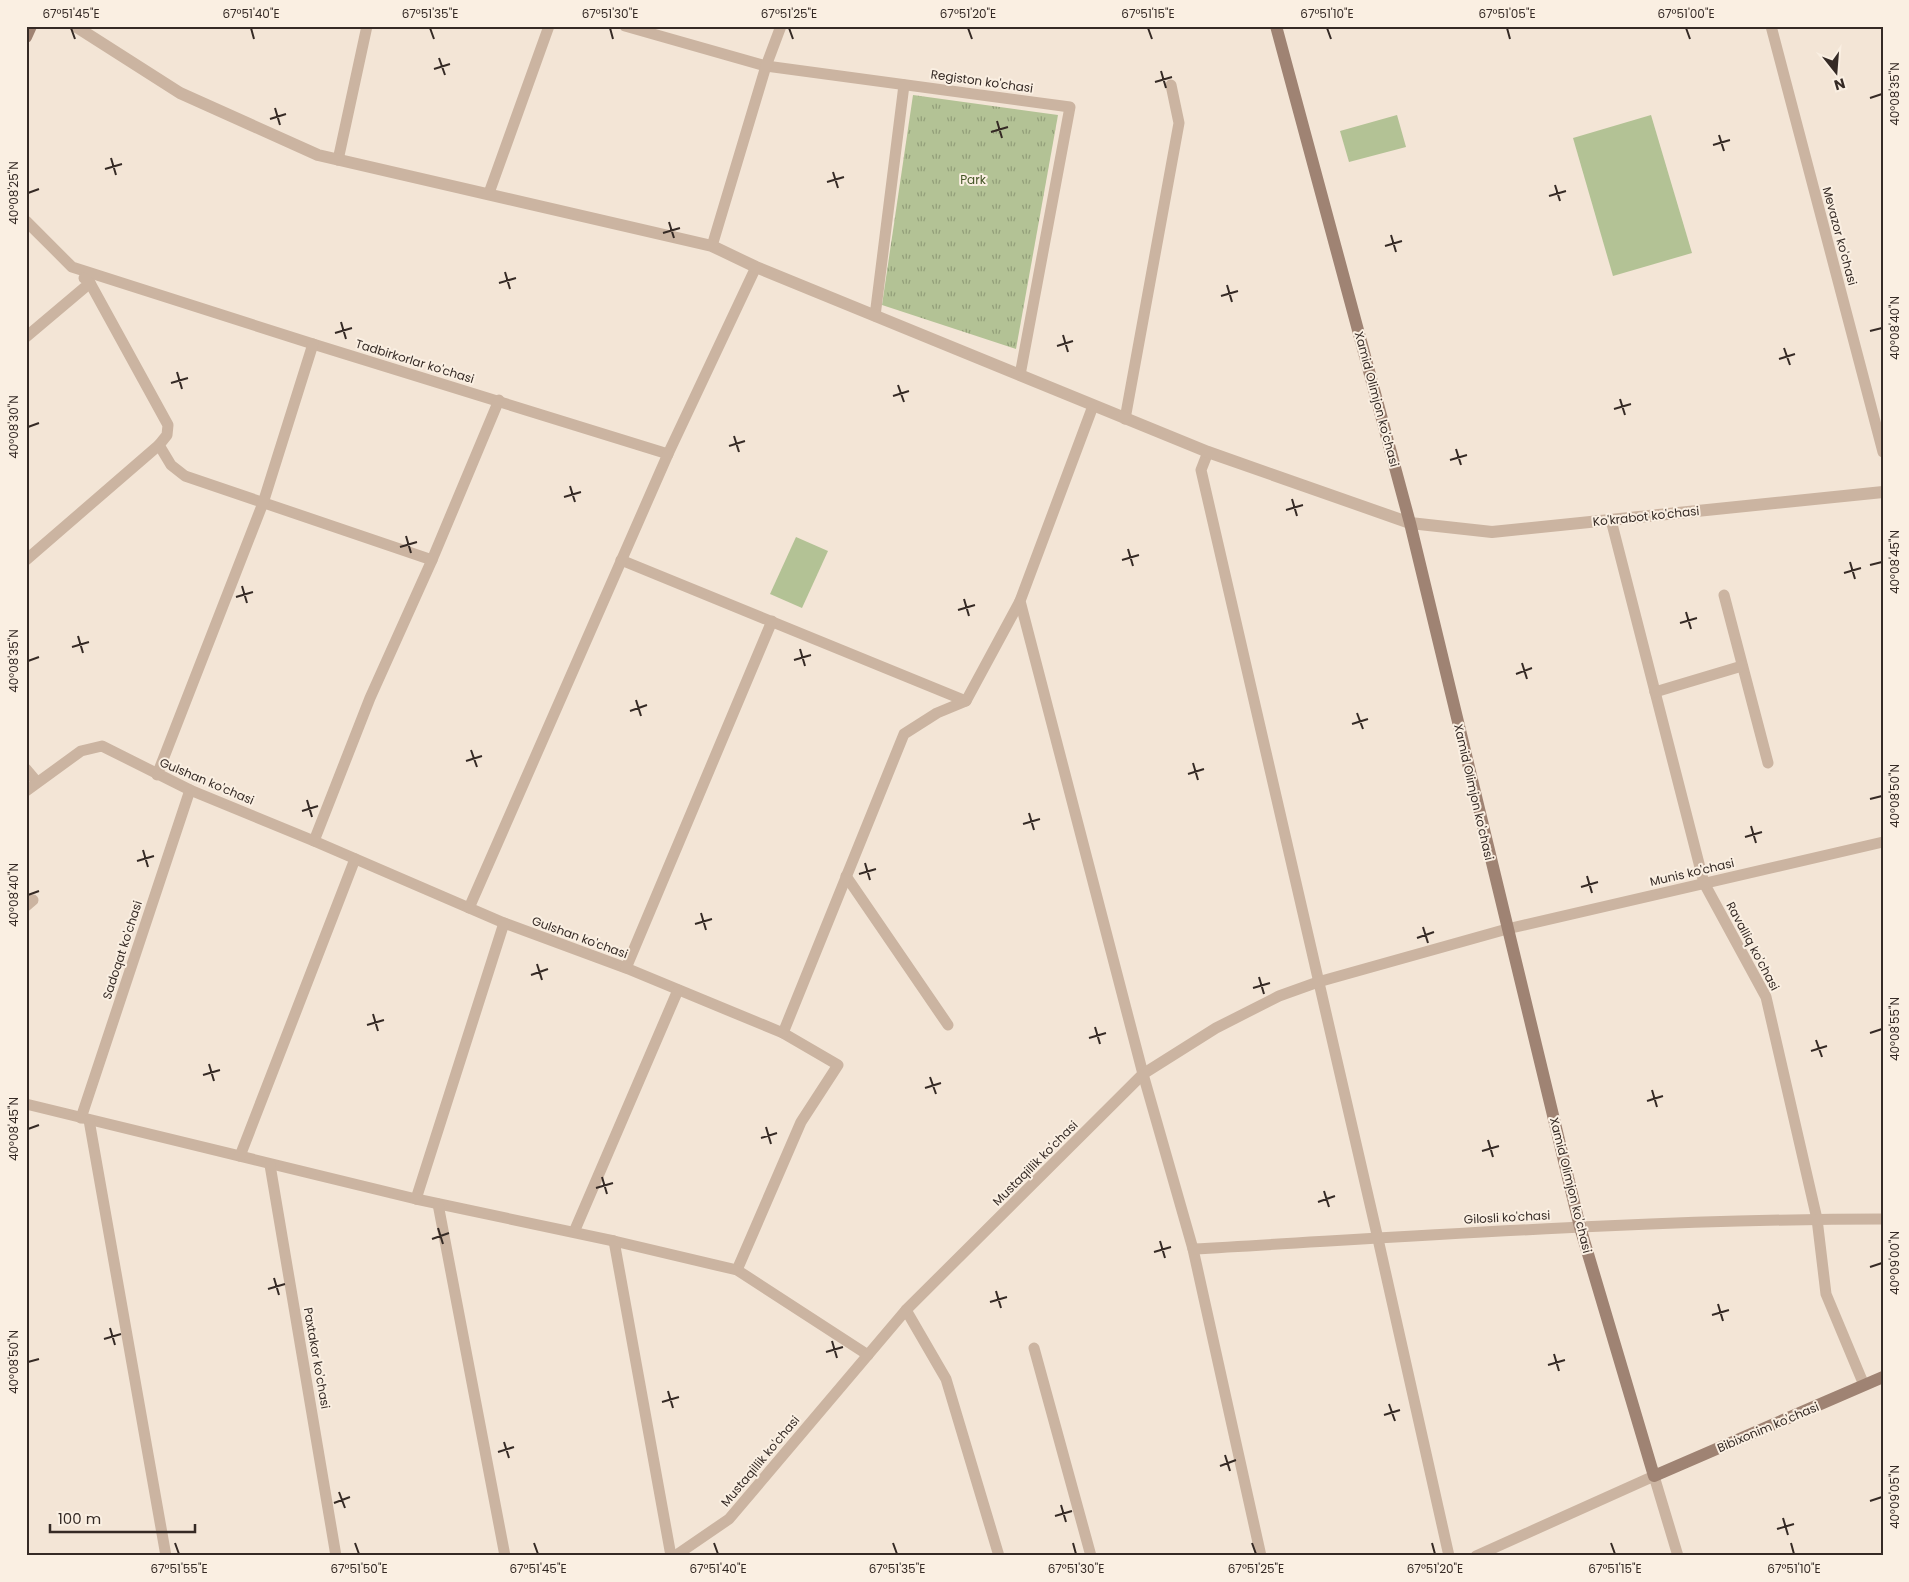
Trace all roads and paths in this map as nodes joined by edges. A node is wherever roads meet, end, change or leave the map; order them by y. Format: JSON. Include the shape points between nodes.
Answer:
{"nodes":[{"id":1,"x":32,"y":26,"type":"edge"},
{"id":2,"x":75,"y":26,"type":"edge"},
{"id":3,"x":367,"y":26,"type":"edge"},
{"id":4,"x":549,"y":26,"type":"edge"},
{"id":5,"x":625,"y":26,"type":"edge"},
{"id":6,"x":781,"y":26,"type":"edge"},
{"id":7,"x":1276,"y":26,"type":"edge"},
{"id":8,"x":1771,"y":26,"type":"edge"},
{"id":9,"x":26,"y":37,"type":"edge"},
{"id":10,"x":766,"y":66,"type":"junction"},
{"id":11,"x":904,"y":84,"type":"junction"},
{"id":12,"x":1171,"y":85,"type":"dead end"},
{"id":13,"x":338,"y":160,"type":"junction"},
{"id":14,"x":489,"y":193,"type":"junction"},
{"id":15,"x":26,"y":221,"type":"edge"},
{"id":16,"x":712,"y":246,"type":"junction"},
{"id":17,"x":72,"y":267,"type":"junction"},
{"id":18,"x":756,"y":267,"type":"junction"},
{"id":19,"x":90,"y":283,"type":"junction"},
{"id":20,"x":876,"y":316,"type":"junction"},
{"id":21,"x":26,"y":336,"type":"edge"},
{"id":22,"x":313,"y":344,"type":"junction"},
{"id":23,"x":1020,"y":375,"type":"junction"},
{"id":24,"x":500,"y":400,"type":"junction"},
{"id":25,"x":1093,"y":406,"type":"junction"},
{"id":26,"x":1125,"y":419,"type":"junction"},
{"id":27,"x":159,"y":445,"type":"junction"},
{"id":28,"x":1208,"y":452,"type":"junction"},
{"id":29,"x":1883,"y":452,"type":"edge"},
{"id":30,"x":668,"y":454,"type":"junction"},
{"id":31,"x":1883,"y":492,"type":"edge"},
{"id":32,"x":263,"y":503,"type":"junction"},
{"id":33,"x":1611,"y":520,"type":"junction"},
{"id":34,"x":1410,"y":523,"type":"junction"},
{"id":35,"x":26,"y":560,"type":"edge"},
{"id":36,"x":432,"y":560,"type":"junction"},
{"id":37,"x":621,"y":560,"type":"junction"},
{"id":38,"x":1724,"y":595,"type":"dead end"},
{"id":39,"x":1020,"y":601,"type":"junction"},
{"id":40,"x":772,"y":622,"type":"junction"},
{"id":41,"x":1742,"y":666,"type":"junction"},
{"id":42,"x":1655,"y":692,"type":"junction"},
{"id":43,"x":966,"y":701,"type":"junction"},
{"id":44,"x":1768,"y":763,"type":"dead end"},
{"id":45,"x":26,"y":769,"type":"edge"},
{"id":46,"x":157,"y":775,"type":"junction"},
{"id":47,"x":37,"y":782,"type":"junction"},
{"id":48,"x":190,"y":790,"type":"junction"},
{"id":49,"x":26,"y":791,"type":"edge"},
{"id":50,"x":314,"y":841,"type":"junction"},
{"id":51,"x":1883,"y":842,"type":"edge"},
{"id":52,"x":355,"y":859,"type":"junction"},
{"id":53,"x":846,"y":876,"type":"junction"},
{"id":54,"x":1704,"y":883,"type":"junction"},
{"id":55,"x":469,"y":908,"type":"junction"},
{"id":56,"x":504,"y":923,"type":"junction"},
{"id":57,"x":1507,"y":929,"type":"junction"},
{"id":58,"x":626,"y":968,"type":"junction"},
{"id":59,"x":1318,"y":982,"type":"junction"},
{"id":60,"x":678,"y":990,"type":"junction"},
{"id":61,"x":948,"y":1025,"type":"dead end"},
{"id":62,"x":783,"y":1033,"type":"junction"},
{"id":63,"x":1143,"y":1074,"type":"junction"},
{"id":64,"x":26,"y":1104,"type":"edge"},
{"id":65,"x":85,"y":1119,"type":"junction"},
{"id":66,"x":240,"y":1156,"type":"junction"},
{"id":67,"x":270,"y":1164,"type":"junction"},
{"id":68,"x":416,"y":1199,"type":"junction"},
{"id":69,"x":438,"y":1204,"type":"junction"},
{"id":70,"x":1817,"y":1219,"type":"junction"},
{"id":71,"x":1883,"y":1219,"type":"edge"},
{"id":72,"x":1580,"y":1227,"type":"junction"},
{"id":73,"x":574,"y":1232,"type":"junction"},
{"id":74,"x":1378,"y":1238,"type":"junction"},
{"id":75,"x":614,"y":1240,"type":"junction"},
{"id":76,"x":1193,"y":1249,"type":"junction"},
{"id":77,"x":737,"y":1270,"type":"junction"},
{"id":78,"x":906,"y":1310,"type":"junction"},
{"id":79,"x":1034,"y":1348,"type":"dead end"},
{"id":80,"x":868,"y":1355,"type":"junction"},
{"id":81,"x":1883,"y":1377,"type":"edge"},
{"id":82,"x":1864,"y":1385,"type":"junction"},
{"id":83,"x":1654,"y":1476,"type":"junction"},
{"id":84,"x":166,"y":1556,"type":"edge"},
{"id":85,"x":336,"y":1556,"type":"edge"},
{"id":86,"x":505,"y":1556,"type":"edge"},
{"id":87,"x":671,"y":1556,"type":"edge"},
{"id":88,"x":675,"y":1556,"type":"edge"},
{"id":89,"x":999,"y":1556,"type":"edge"},
{"id":90,"x":1091,"y":1556,"type":"edge"},
{"id":91,"x":1260,"y":1556,"type":"edge"},
{"id":92,"x":1449,"y":1556,"type":"edge"},
{"id":93,"x":1476,"y":1556,"type":"edge"},
{"id":94,"x":1678,"y":1556,"type":"edge"}],
"edges":[{"from":1,"to":9,"type":"main road"},
{"from":2,"to":13,"type":"street","name":"Ko'krabot ko'chasi","via":[[180,93],[318,155]]},
{"from":3,"to":13,"type":"street"},
{"from":4,"to":14,"type":"street"},
{"from":5,"to":10,"type":"street","name":"Registon ko'chasi"},
{"from":6,"to":10,"type":"street"},
{"from":7,"to":34,"type":"main road","name":"Xamid Olimjon ko'chasi"},
{"from":8,"to":29,"type":"street","name":"Mevazor ko'chasi"},
{"from":10,"to":11,"type":"street","name":"Registon ko'chasi"},
{"from":10,"to":16,"type":"street"},
{"from":11,"to":20,"type":"street"},
{"from":11,"to":23,"type":"street","name":"Registon ko'chasi","via":[[1070,107]]},
{"from":12,"to":26,"type":"street","via":[[1179,123]]},
{"from":13,"to":14,"type":"street","name":"Ko'krabot ko'chasi"},
{"from":14,"to":16,"type":"street","name":"Ko'krabot ko'chasi"},
{"from":15,"to":17,"type":"street","name":"Tadbirkorlar ko'chasi"},
{"from":16,"to":18,"type":"street","name":"Ko'krabot ko'chasi"},
{"from":17,"to":19,"type":"street"},
{"from":17,"to":22,"type":"street","name":"Tadbirkorlar ko'chasi"},
{"from":18,"to":20,"type":"street","name":"Ko'krabot ko'chasi"},
{"from":18,"to":30,"type":"street"},
{"from":19,"to":21,"type":"street"},
{"from":19,"to":27,"type":"street","via":[[168,425]]},
{"from":20,"to":23,"type":"street","name":"Ko'krabot ko'chasi"},
{"from":22,"to":24,"type":"street","name":"Tadbirkorlar ko'chasi"},
{"from":22,"to":32,"type":"street"},
{"from":23,"to":25,"type":"street","name":"Ko'krabot ko'chasi"},
{"from":24,"to":30,"type":"street","name":"Tadbirkorlar ko'chasi"},
{"from":24,"to":36,"type":"street"},
{"from":25,"to":26,"type":"street","name":"Ko'krabot ko'chasi"},
{"from":25,"to":39,"type":"street"},
{"from":26,"to":28,"type":"street","name":"Ko'krabot ko'chasi"},
{"from":27,"to":32,"type":"street","via":[[171,466],[186,476]]},
{"from":27,"to":35,"type":"street"},
{"from":28,"to":34,"type":"street","name":"Ko'krabot ko'chasi"},
{"from":28,"to":59,"type":"street","via":[[1201,470]]},
{"from":30,"to":37,"type":"street"},
{"from":31,"to":33,"type":"street","name":"Ko'krabot ko'chasi"},
{"from":32,"to":36,"type":"street"},
{"from":32,"to":46,"type":"street"},
{"from":33,"to":34,"type":"street","name":"Ko'krabot ko'chasi","via":[[1492,532]]},
{"from":33,"to":42,"type":"street","name":"Ravalliq ko'chasi"},
{"from":34,"to":57,"type":"main road","name":"Xamid Olimjon ko'chasi"},
{"from":36,"to":50,"type":"street","via":[[370,698]]},
{"from":37,"to":40,"type":"street"},
{"from":37,"to":55,"type":"street"},
{"from":38,"to":41,"type":"street"},
{"from":39,"to":43,"type":"street"},
{"from":39,"to":63,"type":"street"},
{"from":40,"to":43,"type":"street"},
{"from":40,"to":58,"type":"street"},
{"from":41,"to":42,"type":"street"},
{"from":41,"to":44,"type":"street"},
{"from":42,"to":54,"type":"street","name":"Ravalliq ko'chasi"},
{"from":43,"to":53,"type":"street","via":[[937,713],[904,734]]},
{"from":45,"to":47,"type":"street"},
{"from":46,"to":47,"type":"street","name":"Gulshan ko'chasi","via":[[102,746],[81,751]]},
{"from":46,"to":48,"type":"street","name":"Gulshan ko'chasi"},
{"from":47,"to":49,"type":"street"},
{"from":48,"to":50,"type":"street","name":"Gulshan ko'chasi"},
{"from":48,"to":65,"type":"street","name":"Sadoqat ko'chasi"},
{"from":50,"to":52,"type":"street","name":"Gulshan ko'chasi"},
{"from":51,"to":54,"type":"street","name":"Munis ko'chasi"},
{"from":52,"to":55,"type":"street","name":"Gulshan ko'chasi"},
{"from":52,"to":66,"type":"street"},
{"from":53,"to":61,"type":"street"},
{"from":53,"to":62,"type":"street"},
{"from":54,"to":57,"type":"street","name":"Munis ko'chasi"},
{"from":54,"to":70,"type":"street","name":"Ravalliq ko'chasi","via":[[1766,997]]},
{"from":55,"to":56,"type":"street","name":"Gulshan ko'chasi"},
{"from":56,"to":58,"type":"street","name":"Gulshan ko'chasi"},
{"from":56,"to":68,"type":"street"},
{"from":57,"to":59,"type":"street","name":"Mustaqillik ko'chasi"},
{"from":57,"to":72,"type":"main road","name":"Xamid Olimjon ko'chasi"},
{"from":58,"to":60,"type":"street","name":"Gulshan ko'chasi"},
{"from":59,"to":63,"type":"street","name":"Mustaqillik ko'chasi","via":[[1279,996],[1216,1028]]},
{"from":59,"to":74,"type":"street"},
{"from":60,"to":62,"type":"street","name":"Gulshan ko'chasi"},
{"from":60,"to":73,"type":"street"},
{"from":62,"to":77,"type":"street","name":"Gulshan ko'chasi","via":[[838,1065],[802,1122]]},
{"from":63,"to":76,"type":"street"},
{"from":63,"to":78,"type":"street","name":"Mustaqillik ko'chasi"},
{"from":64,"to":65,"type":"street"},
{"from":65,"to":66,"type":"street"},
{"from":65,"to":84,"type":"street"},
{"from":66,"to":67,"type":"street"},
{"from":67,"to":68,"type":"street"},
{"from":67,"to":85,"type":"street","name":"Paxtakor ko'chasi"},
{"from":68,"to":69,"type":"street"},
{"from":69,"to":73,"type":"street"},
{"from":69,"to":86,"type":"street"},
{"from":70,"to":71,"type":"street","name":"Gilosli ko'chasi"},
{"from":70,"to":72,"type":"street","name":"Gilosli ko'chasi"},
{"from":70,"to":82,"type":"street","name":"Ravalliq ko'chasi","via":[[1826,1294]]},
{"from":72,"to":74,"type":"street","name":"Gilosli ko'chasi"},
{"from":72,"to":83,"type":"main road","name":"Xamid Olimjon ko'chasi"},
{"from":73,"to":75,"type":"street"},
{"from":74,"to":76,"type":"street","name":"Gilosli ko'chasi"},
{"from":74,"to":92,"type":"street"},
{"from":75,"to":77,"type":"street"},
{"from":75,"to":87,"type":"street"},
{"from":76,"to":91,"type":"street"},
{"from":77,"to":80,"type":"street"},
{"from":78,"to":80,"type":"street","name":"Mustaqillik ko'chasi"},
{"from":78,"to":89,"type":"street","via":[[946,1379]]},
{"from":79,"to":90,"type":"street"},
{"from":80,"to":88,"type":"street","name":"Mustaqillik ko'chasi","via":[[729,1519]]},
{"from":81,"to":82,"type":"main road","name":"Bibixonim ko'chasi"},
{"from":82,"to":83,"type":"main road","name":"Bibixonim ko'chasi"},
{"from":83,"to":93,"type":"street"},
{"from":83,"to":94,"type":"street","name":"Xamid Olimjon ko'chasi"}]}
